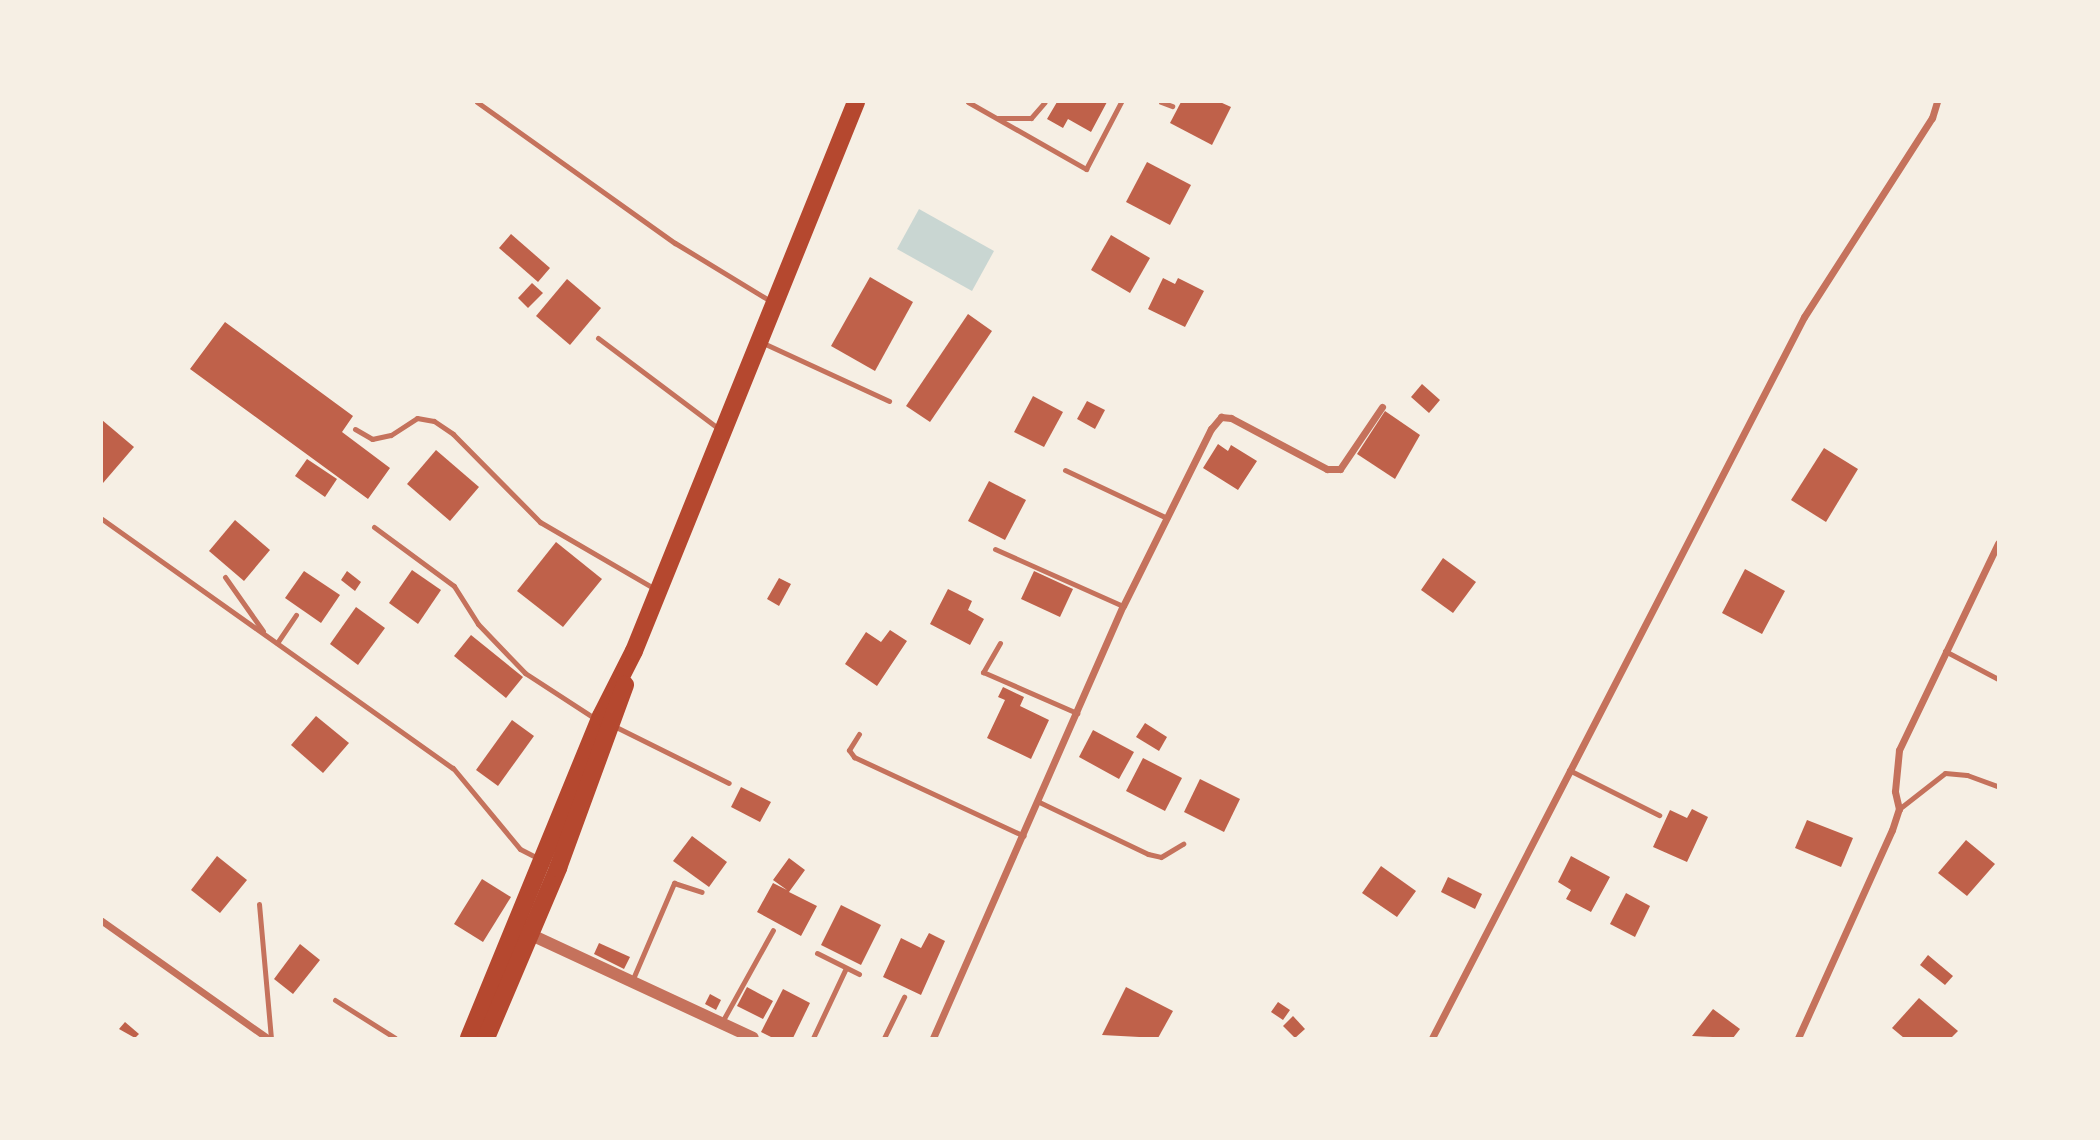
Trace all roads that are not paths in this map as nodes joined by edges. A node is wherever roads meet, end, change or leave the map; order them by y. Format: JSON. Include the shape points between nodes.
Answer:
{"nodes":[{"id":1,"x":477,"y":102,"type":"edge"},
{"id":2,"x":856,"y":102,"type":"edge"},
{"id":3,"x":968,"y":102,"type":"edge"},
{"id":4,"x":1045,"y":102,"type":"edge"},
{"id":5,"x":1121,"y":102,"type":"edge"},
{"id":6,"x":1161,"y":102,"type":"edge"},
{"id":7,"x":1937,"y":102,"type":"edge"},
{"id":8,"x":1172,"y":107,"type":"dead end"},
{"id":9,"x":998,"y":118,"type":"junction"},
{"id":10,"x":776,"y":304,"type":"junction"},
{"id":11,"x":598,"y":338,"type":"dead end"},
{"id":12,"x":760,"y":341,"type":"junction"},
{"id":13,"x":889,"y":401,"type":"dead end"},
{"id":14,"x":1382,"y":407,"type":"dead end"},
{"id":15,"x":355,"y":429,"type":"dead end"},
{"id":16,"x":723,"y":432,"type":"junction"},
{"id":17,"x":1065,"y":470,"type":"dead end"},
{"id":18,"x":1167,"y":518,"type":"junction"},
{"id":19,"x":102,"y":519,"type":"edge"},
{"id":20,"x":374,"y":527,"type":"dead end"},
{"id":21,"x":1998,"y":543,"type":"edge"},
{"id":22,"x":995,"y":549,"type":"dead end"},
{"id":23,"x":225,"y":577,"type":"dead end"},
{"id":24,"x":659,"y":591,"type":"junction"},
{"id":25,"x":1124,"y":606,"type":"junction"},
{"id":26,"x":296,"y":615,"type":"dead end"},
{"id":27,"x":264,"y":634,"type":"junction"},
{"id":28,"x":277,"y":643,"type":"junction"},
{"id":29,"x":1000,"y":643,"type":"dead end"},
{"id":30,"x":1945,"y":651,"type":"junction"},
{"id":31,"x":1998,"y":679,"type":"edge"},
{"id":32,"x":1077,"y":713,"type":"junction"},
{"id":33,"x":606,"y":724,"type":"junction"},
{"id":34,"x":859,"y":734,"type":"dead end"},
{"id":35,"x":1569,"y":770,"type":"junction"},
{"id":36,"x":729,"y":783,"type":"dead end"},
{"id":37,"x":1998,"y":786,"type":"edge"},
{"id":38,"x":1038,"y":801,"type":"junction"},
{"id":39,"x":1899,"y":809,"type":"junction"},
{"id":40,"x":1659,"y":815,"type":"dead end"},
{"id":41,"x":1024,"y":836,"type":"junction"},
{"id":42,"x":1183,"y":844,"type":"dead end"},
{"id":43,"x":542,"y":861,"type":"junction"},
{"id":44,"x":702,"y":892,"type":"dead end"},
{"id":45,"x":260,"y":904,"type":"dead end"},
{"id":46,"x":102,"y":921,"type":"edge"},
{"id":47,"x":773,"y":930,"type":"dead end"},
{"id":48,"x":522,"y":931,"type":"junction"},
{"id":49,"x":817,"y":953,"type":"dead end"},
{"id":50,"x":846,"y":968,"type":"junction"},
{"id":51,"x":859,"y":974,"type":"dead end"},
{"id":52,"x":631,"y":982,"type":"junction"},
{"id":53,"x":904,"y":997,"type":"dead end"},
{"id":54,"x":335,"y":1000,"type":"dead end"},
{"id":55,"x":720,"y":1024,"type":"junction"},
{"id":56,"x":269,"y":1038,"type":"edge"},
{"id":57,"x":395,"y":1038,"type":"edge"},
{"id":58,"x":469,"y":1038,"type":"edge"},
{"id":59,"x":486,"y":1038,"type":"edge"},
{"id":60,"x":753,"y":1038,"type":"edge"},
{"id":61,"x":813,"y":1038,"type":"edge"},
{"id":62,"x":884,"y":1038,"type":"edge"},
{"id":63,"x":933,"y":1038,"type":"edge"},
{"id":64,"x":1432,"y":1038,"type":"edge"},
{"id":65,"x":1798,"y":1038,"type":"edge"}],
"edges":[{"from":1,"to":10,"type":"lane","via":[[675,243]]},
{"from":2,"to":10,"type":"main road"},
{"from":3,"to":9,"type":"lane"},
{"from":4,"to":9,"type":"lane","via":[[1031,118]]},
{"from":5,"to":9,"type":"lane","via":[[1086,169]]},
{"from":6,"to":8,"type":"lane"},
{"from":7,"to":35,"type":"street","via":[[1932,118],[1804,317]]},
{"from":10,"to":12,"type":"main road"},
{"from":11,"to":16,"type":"lane"},
{"from":12,"to":13,"type":"lane"},
{"from":12,"to":16,"type":"main road"},
{"from":14,"to":18,"type":"street","via":[[1344,467],[1334,470],[1244,422],[1221,417],[1210,429]]},
{"from":15,"to":24,"type":"lane","via":[[372,439],[390,435],[417,418],[434,421],[453,434],[540,522]]},
{"from":16,"to":24,"type":"main road"},
{"from":17,"to":18,"type":"lane"},
{"from":18,"to":25,"type":"street"},
{"from":19,"to":27,"type":"lane"},
{"from":20,"to":33,"type":"lane","via":[[454,586],[478,624],[524,673]]},
{"from":21,"to":30,"type":"street"},
{"from":22,"to":25,"type":"lane"},
{"from":23,"to":27,"type":"lane"},
{"from":24,"to":33,"type":"main road"},
{"from":25,"to":32,"type":"street"},
{"from":26,"to":28,"type":"lane"},
{"from":27,"to":28,"type":"lane"},
{"from":28,"to":43,"type":"lane","via":[[453,768],[520,849]]},
{"from":29,"to":32,"type":"lane","via":[[983,672]]},
{"from":30,"to":31,"type":"lane"},
{"from":30,"to":39,"type":"street","via":[[1899,750],[1895,791]]},
{"from":32,"to":38,"type":"street"},
{"from":33,"to":36,"type":"lane"},
{"from":33,"to":43,"type":"main road"},
{"from":33,"to":48,"type":"main road"},
{"from":34,"to":41,"type":"lane","via":[[849,750],[854,757]]},
{"from":35,"to":40,"type":"lane"},
{"from":35,"to":64,"type":"street"},
{"from":37,"to":39,"type":"lane","via":[[1945,773]]},
{"from":38,"to":41,"type":"street"},
{"from":38,"to":42,"type":"lane","via":[[1161,857]]},
{"from":39,"to":65,"type":"street"},
{"from":41,"to":63,"type":"street"},
{"from":43,"to":48,"type":"main road"},
{"from":44,"to":52,"type":"lane","via":[[674,883]]},
{"from":45,"to":56,"type":"lane"},
{"from":46,"to":56,"type":"street"},
{"from":47,"to":55,"type":"lane"},
{"from":48,"to":52,"type":"street"},
{"from":48,"to":58,"type":"main road"},
{"from":48,"to":59,"type":"main road"},
{"from":49,"to":50,"type":"lane"},
{"from":50,"to":51,"type":"lane"},
{"from":50,"to":61,"type":"lane"},
{"from":52,"to":55,"type":"street"},
{"from":53,"to":62,"type":"lane"},
{"from":54,"to":57,"type":"lane"},
{"from":55,"to":60,"type":"street"}]}
